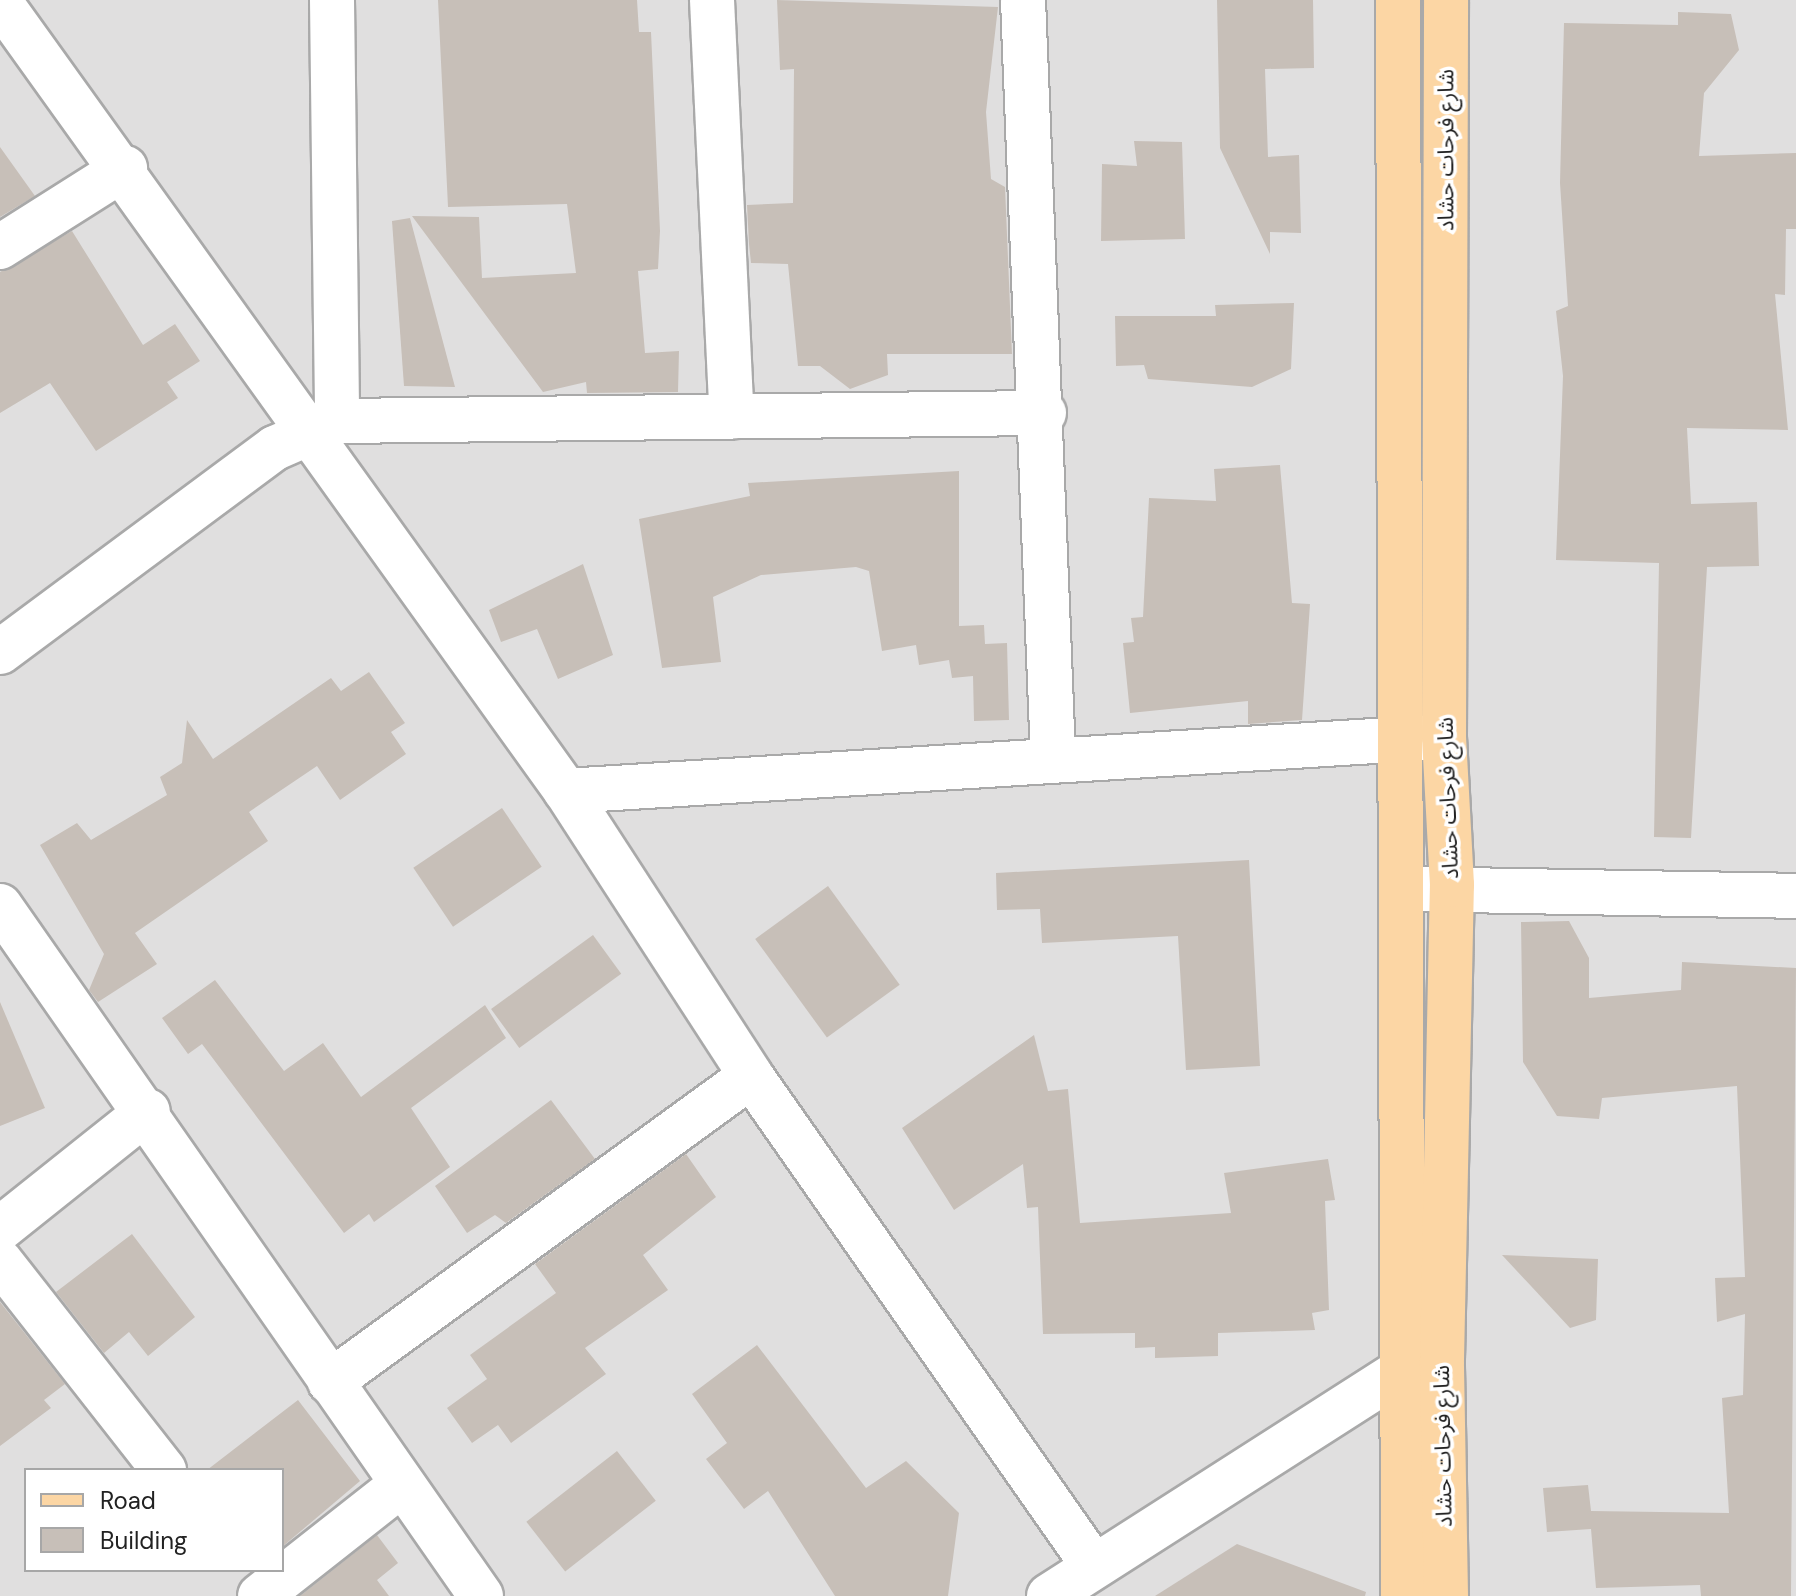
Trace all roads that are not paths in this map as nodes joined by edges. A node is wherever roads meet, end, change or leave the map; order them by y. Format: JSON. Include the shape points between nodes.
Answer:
{"nodes":[{"id":1,"x":332,"y":0,"type":"edge"},
{"id":2,"x":712,"y":0,"type":"edge"},
{"id":3,"x":1023,"y":0,"type":"edge"},
{"id":4,"x":1398,"y":0,"type":"edge"},
{"id":5,"x":1446,"y":0,"type":"edge"},
{"id":6,"x":0,"y":2,"type":"edge"},
{"id":7,"x":125,"y":168,"type":"junction"},
{"id":8,"x":0,"y":247,"type":"edge"},
{"id":9,"x":1044,"y":413,"type":"junction"},
{"id":10,"x":732,"y":417,"type":"junction"},
{"id":11,"x":322,"y":426,"type":"junction"},
{"id":12,"x":0,"y":652,"type":"edge"},
{"id":13,"x":1397,"y":735,"type":"junction"},
{"id":14,"x":1444,"y":737,"type":"junction"},
{"id":15,"x":1053,"y":758,"type":"junction"},
{"id":16,"x":566,"y":791,"type":"junction"},
{"id":17,"x":1452,"y":885,"type":"junction"},
{"id":18,"x":1403,"y":889,"type":"junction"},
{"id":19,"x":1796,"y":896,"type":"edge"},
{"id":20,"x":0,"y":906,"type":"edge"},
{"id":21,"x":751,"y":1076,"type":"junction"},
{"id":22,"x":148,"y":1111,"type":"junction"},
{"id":23,"x":0,"y":1229,"type":"edge"},
{"id":24,"x":0,"y":1261,"type":"edge"},
{"id":25,"x":1442,"y":1359,"type":"junction"},
{"id":26,"x":1401,"y":1371,"type":"junction"},
{"id":27,"x":330,"y":1382,"type":"junction"},
{"id":28,"x":162,"y":1468,"type":"edge"},
{"id":29,"x":401,"y":1485,"type":"junction"},
{"id":30,"x":1093,"y":1565,"type":"junction"},
{"id":31,"x":236,"y":1572,"type":"edge"},
{"id":32,"x":253,"y":1596,"type":"edge"},
{"id":33,"x":260,"y":1596,"type":"edge"},
{"id":34,"x":481,"y":1596,"type":"edge"},
{"id":35,"x":1049,"y":1596,"type":"edge"},
{"id":36,"x":1403,"y":1596,"type":"edge"},
{"id":37,"x":1446,"y":1596,"type":"edge"}],
"edges":[{"from":1,"to":11,"type":"street"},
{"from":2,"to":10,"type":"street"},
{"from":3,"to":9,"type":"street"},
{"from":4,"to":13,"type":"main road","name":"شارع فرحات حشاد"},
{"from":5,"to":14,"type":"main road","name":"شارع فرحات حشاد"},
{"from":6,"to":7,"type":"street"},
{"from":7,"to":8,"type":"street"},
{"from":7,"to":11,"type":"street"},
{"from":9,"to":10,"type":"street"},
{"from":9,"to":15,"type":"street"},
{"from":10,"to":11,"type":"street"},
{"from":11,"to":12,"type":"street"},
{"from":11,"to":16,"type":"street"},
{"from":13,"to":14,"type":"street"},
{"from":13,"to":15,"type":"street"},
{"from":13,"to":18,"type":"main road","name":"شارع فرحات حشاد"},
{"from":14,"to":17,"type":"main road","name":"شارع فرحات حشاد"},
{"from":15,"to":16,"type":"street"},
{"from":16,"to":21,"type":"street"},
{"from":17,"to":18,"type":"street"},
{"from":17,"to":19,"type":"street"},
{"from":17,"to":25,"type":"main road","name":"شارع فرحات حشاد"},
{"from":18,"to":26,"type":"main road","name":"شارع فرحات حشاد"},
{"from":20,"to":22,"type":"street"},
{"from":21,"to":27,"type":"street"},
{"from":21,"to":30,"type":"street"},
{"from":22,"to":23,"type":"street"},
{"from":22,"to":27,"type":"street"},
{"from":24,"to":28,"type":"street"},
{"from":25,"to":26,"type":"street"},
{"from":25,"to":37,"type":"main road","name":"شارع فرحات حشاد"},
{"from":26,"to":30,"type":"street"},
{"from":26,"to":36,"type":"main road","name":"شارع فرحات حشاد"},
{"from":27,"to":29,"type":"street"},
{"from":29,"to":33,"type":"street"},
{"from":29,"to":34,"type":"street"},
{"from":30,"to":35,"type":"street"},
{"from":31,"to":32,"type":"street"}]}
